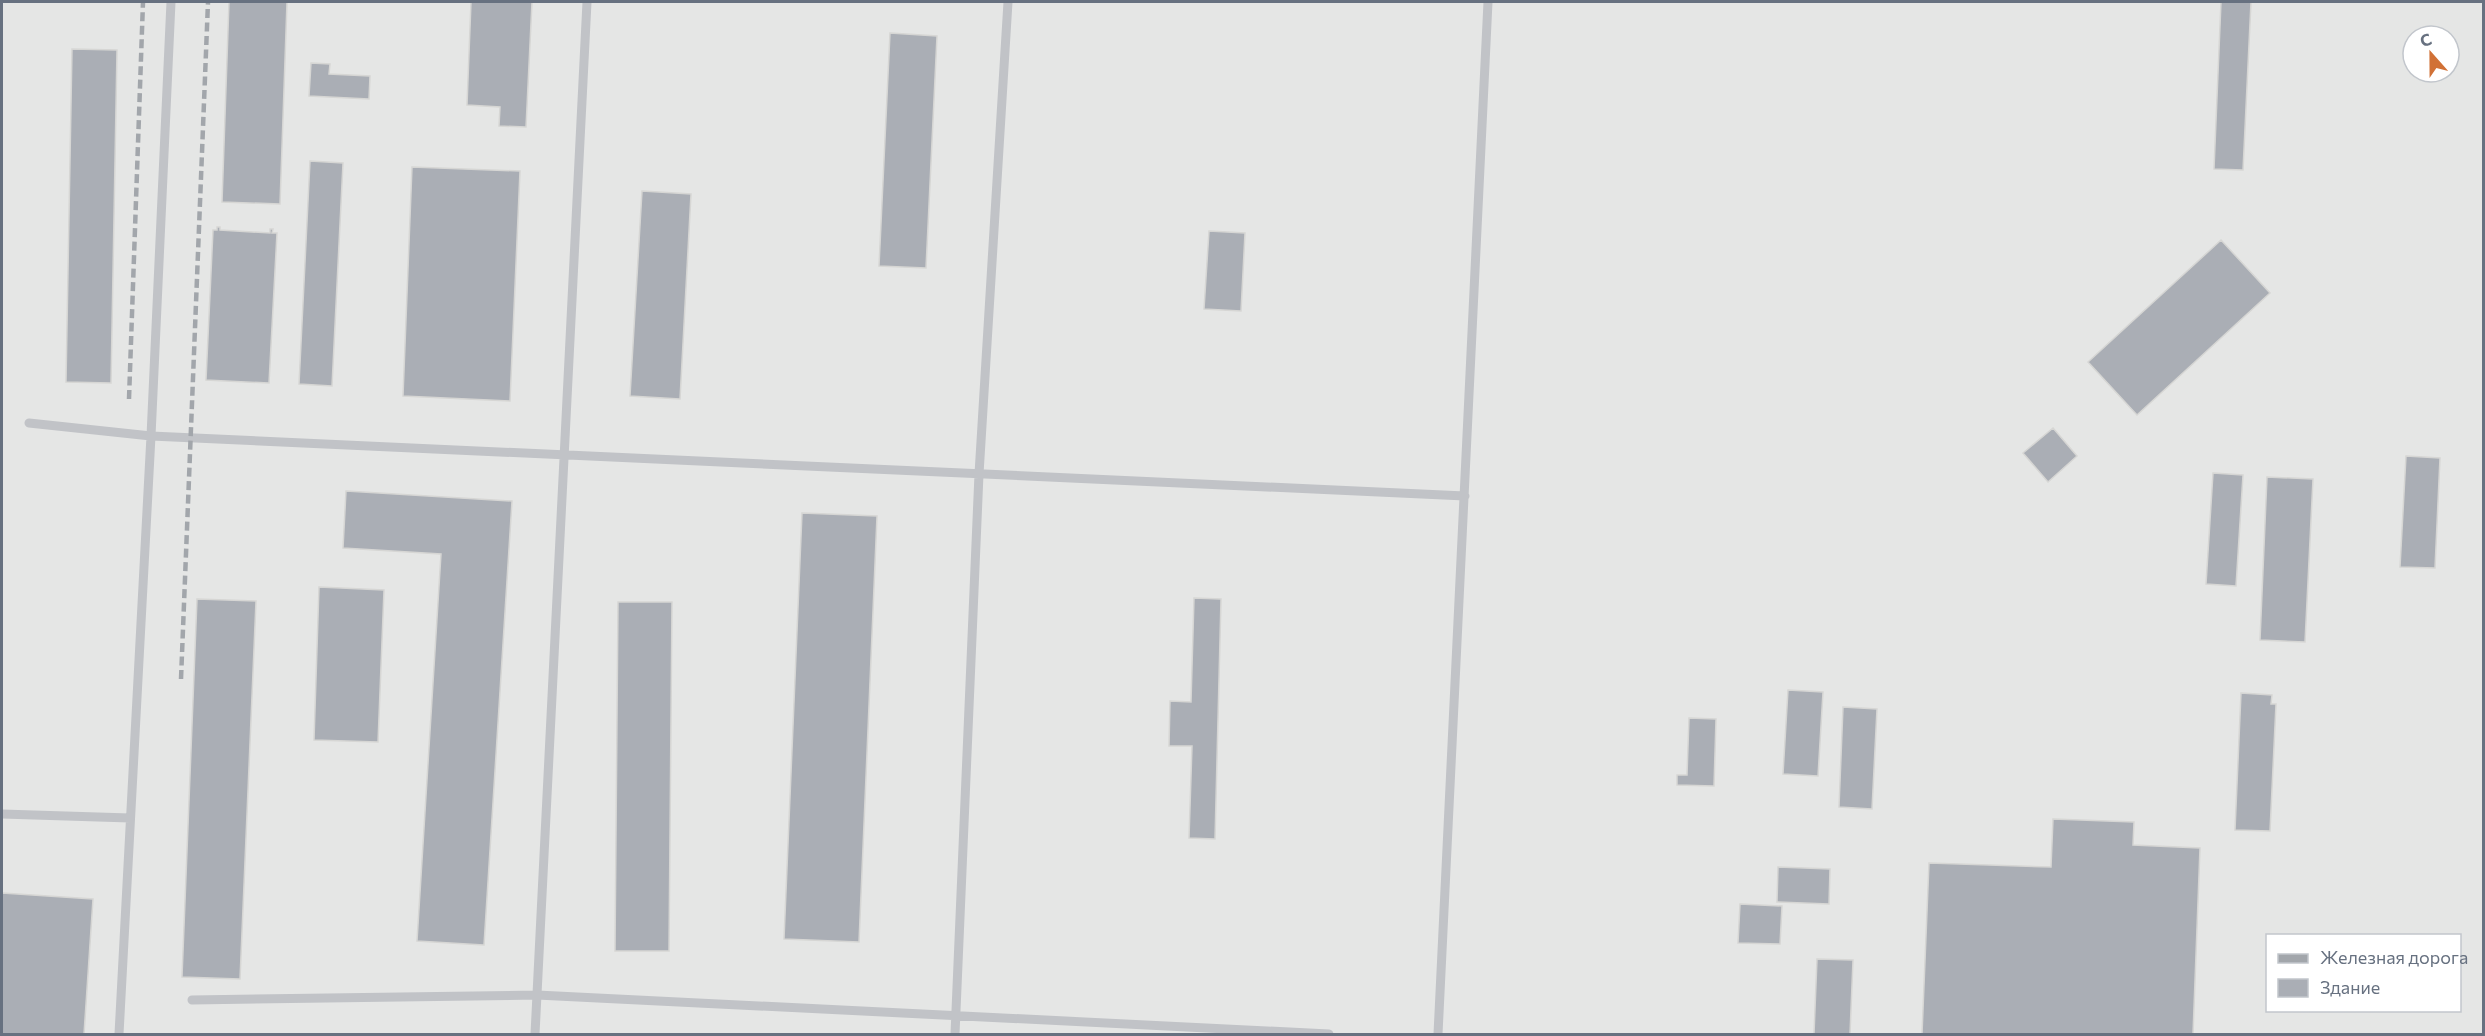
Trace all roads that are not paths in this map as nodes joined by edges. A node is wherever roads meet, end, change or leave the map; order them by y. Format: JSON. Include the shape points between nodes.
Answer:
{"nodes":[{"id":1,"x":171,"y":2,"type":"edge"},
{"id":2,"x":587,"y":2,"type":"edge"},
{"id":3,"x":1008,"y":2,"type":"edge"},
{"id":4,"x":1488,"y":2,"type":"edge"},
{"id":5,"x":29,"y":423,"type":"dead end"},
{"id":6,"x":152,"y":436,"type":"junction"},
{"id":7,"x":564,"y":456,"type":"junction"},
{"id":8,"x":979,"y":474,"type":"junction"},
{"id":9,"x":1465,"y":496,"type":"junction"},
{"id":10,"x":2,"y":814,"type":"edge"},
{"id":11,"x":130,"y":818,"type":"junction"},
{"id":12,"x":537,"y":995,"type":"junction"},
{"id":13,"x":192,"y":1000,"type":"dead end"},
{"id":14,"x":956,"y":1016,"type":"junction"},
{"id":15,"x":118,"y":1035,"type":"edge"},
{"id":16,"x":534,"y":1035,"type":"edge"},
{"id":17,"x":955,"y":1035,"type":"edge"},
{"id":18,"x":1329,"y":1035,"type":"edge"},
{"id":19,"x":1438,"y":1035,"type":"edge"}],
"edges":[{"from":1,"to":6,"type":"lane"},
{"from":2,"to":7,"type":"lane"},
{"from":3,"to":8,"type":"lane"},
{"from":4,"to":9,"type":"lane"},
{"from":5,"to":6,"type":"lane"},
{"from":6,"to":7,"type":"lane"},
{"from":6,"to":11,"type":"lane"},
{"from":7,"to":8,"type":"lane"},
{"from":7,"to":12,"type":"lane"},
{"from":8,"to":9,"type":"lane"},
{"from":8,"to":14,"type":"lane"},
{"from":9,"to":19,"type":"lane"},
{"from":10,"to":11,"type":"lane"},
{"from":11,"to":15,"type":"lane"},
{"from":12,"to":13,"type":"lane"},
{"from":12,"to":14,"type":"lane"},
{"from":12,"to":16,"type":"lane"},
{"from":14,"to":17,"type":"lane"},
{"from":14,"to":18,"type":"lane"}]}
